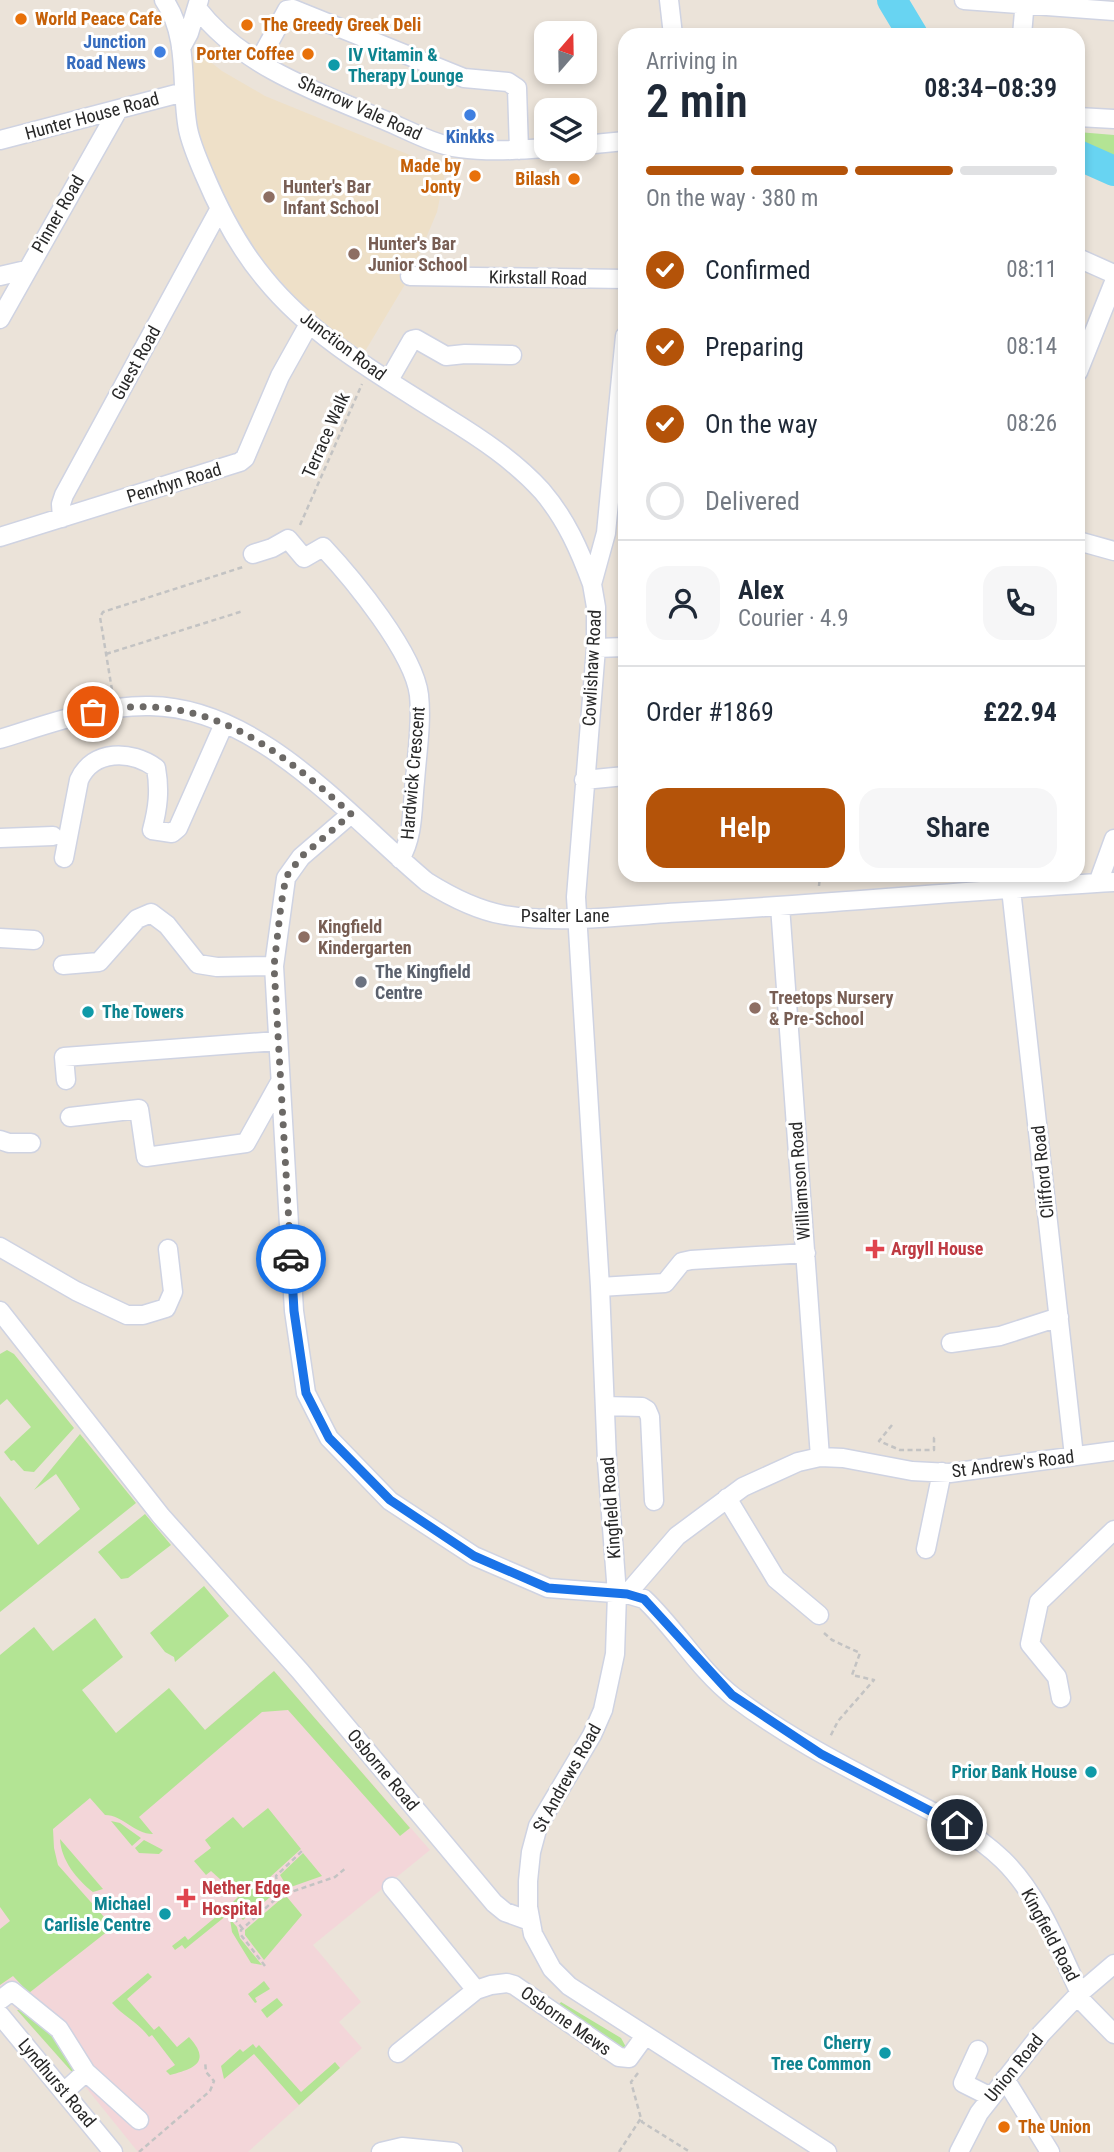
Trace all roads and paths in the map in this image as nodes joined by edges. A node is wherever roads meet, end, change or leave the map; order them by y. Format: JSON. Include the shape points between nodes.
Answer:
{"nodes":[{"id":1,"x":164,"y":0,"type":"edge"},
{"id":2,"x":668,"y":0,"type":"edge"},
{"id":3,"x":964,"y":0,"type":"edge"},
{"id":4,"x":1025,"y":3,"type":"edge"},
{"id":5,"x":198,"y":4,"type":"edge"},
{"id":6,"x":1114,"y":11,"type":"edge"},
{"id":7,"x":672,"y":28,"type":"edge"},
{"id":8,"x":1023,"y":28,"type":"edge"},
{"id":9,"x":181,"y":48,"type":"junction"},
{"id":10,"x":259,"y":61,"type":"junction"},
{"id":11,"x":184,"y":92,"type":"junction"},
{"id":12,"x":118,"y":110,"type":"junction"},
{"id":13,"x":1085,"y":117,"type":"edge"},
{"id":14,"x":1114,"y":119,"type":"edge"},
{"id":15,"x":0,"y":140,"type":"edge"},
{"id":16,"x":618,"y":142,"type":"edge"},
{"id":17,"x":597,"y":144,"type":"edge"},
{"id":18,"x":534,"y":149,"type":"edge"},
{"id":19,"x":519,"y":150,"type":"junction"},
{"id":20,"x":219,"y":210,"type":"junction"},
{"id":21,"x":1085,"y":261,"type":"edge"},
{"id":22,"x":26,"y":270,"type":"junction"},
{"id":23,"x":1114,"y":274,"type":"edge"},
{"id":24,"x":0,"y":276,"type":"edge"},
{"id":25,"x":410,"y":276,"type":"dead end"},
{"id":26,"x":618,"y":279,"type":"edge"},
{"id":27,"x":1114,"y":282,"type":"edge"},
{"id":28,"x":0,"y":320,"type":"edge"},
{"id":29,"x":309,"y":324,"type":"junction"},
{"id":30,"x":1085,"y":354,"type":"edge"},
{"id":31,"x":512,"y":355,"type":"dead end"},
{"id":32,"x":369,"y":368,"type":"junction"},
{"id":33,"x":389,"y":380,"type":"junction"},
{"id":34,"x":618,"y":409,"type":"edge"},
{"id":35,"x":306,"y":511,"type":"dead end"},
{"id":36,"x":62,"y":518,"type":"junction"},
{"id":37,"x":0,"y":537,"type":"edge"},
{"id":38,"x":1085,"y":543,"type":"edge"},
{"id":39,"x":1114,"y":551,"type":"edge"},
{"id":40,"x":253,"y":554,"type":"joint"},
{"id":41,"x":592,"y":584,"type":"junction"},
{"id":42,"x":243,"y":611,"type":"dead end"},
{"id":43,"x":618,"y":647,"type":"edge"},
{"id":44,"x":596,"y":648,"type":"junction"},
{"id":45,"x":106,"y":654,"type":"junction"},
{"id":46,"x":115,"y":708,"type":"junction"},
{"id":47,"x":224,"y":724,"type":"junction"},
{"id":48,"x":0,"y":739,"type":"edge"},
{"id":49,"x":618,"y":777,"type":"edge"},
{"id":50,"x":584,"y":780,"type":"junction"},
{"id":51,"x":351,"y":814,"type":"junction"},
{"id":52,"x":52,"y":836,"type":"dead end"},
{"id":53,"x":0,"y":838,"type":"edge"},
{"id":54,"x":1114,"y":839,"type":"edge"},
{"id":55,"x":64,"y":858,"type":"dead end"},
{"id":56,"x":400,"y":859,"type":"junction"},
{"id":57,"x":1106,"y":882,"type":"edge"},
{"id":58,"x":1011,"y":889,"type":"junction"},
{"id":59,"x":780,"y":906,"type":"junction"},
{"id":60,"x":576,"y":918,"type":"junction"},
{"id":61,"x":0,"y":938,"type":"edge"},
{"id":62,"x":34,"y":940,"type":"dead end"},
{"id":63,"x":63,"y":965,"type":"dead end"},
{"id":64,"x":274,"y":966,"type":"junction"},
{"id":65,"x":277,"y":1041,"type":"junction"},
{"id":66,"x":66,"y":1080,"type":"dead end"},
{"id":67,"x":280,"y":1082,"type":"junction"},
{"id":68,"x":70,"y":1116,"type":"dead end"},
{"id":69,"x":0,"y":1140,"type":"edge"},
{"id":70,"x":31,"y":1143,"type":"dead end"},
{"id":71,"x":0,"y":1247,"type":"edge"},
{"id":72,"x":168,"y":1249,"type":"dead end"},
{"id":73,"x":806,"y":1253,"type":"junction"},
{"id":74,"x":600,"y":1287,"type":"junction"},
{"id":75,"x":0,"y":1311,"type":"edge"},
{"id":76,"x":1059,"y":1317,"type":"junction"},
{"id":77,"x":6,"y":1330,"type":"edge"},
{"id":78,"x":951,"y":1343,"type":"dead end"},
{"id":79,"x":605,"y":1406,"type":"junction"},
{"id":80,"x":892,"y":1424,"type":"dead end"},
{"id":81,"x":938,"y":1438,"type":"dead end"},
{"id":82,"x":1114,"y":1451,"type":"edge"},
{"id":83,"x":1074,"y":1456,"type":"junction"},
{"id":84,"x":821,"y":1457,"type":"junction"},
{"id":85,"x":942,"y":1472,"type":"junction"},
{"id":86,"x":727,"y":1498,"type":"junction"},
{"id":87,"x":654,"y":1501,"type":"dead end"},
{"id":88,"x":1114,"y":1530,"type":"edge"},
{"id":89,"x":926,"y":1549,"type":"dead end"},
{"id":90,"x":622,"y":1594,"type":"junction"},
{"id":91,"x":819,"y":1615,"type":"joint"},
{"id":92,"x":1061,"y":1698,"type":"dead end"},
{"id":93,"x":821,"y":1754,"type":"junction"},
{"id":94,"x":302,"y":1851,"type":"dead end"},
{"id":95,"x":348,"y":1867,"type":"dead end"},
{"id":96,"x":392,"y":1887,"type":"dead end"},
{"id":97,"x":279,"y":1896,"type":"junction"},
{"id":98,"x":223,"y":1905,"type":"dead end"},
{"id":99,"x":530,"y":1921,"type":"junction"},
{"id":100,"x":243,"y":1928,"type":"junction"},
{"id":101,"x":1114,"y":1965,"type":"edge"},
{"id":102,"x":265,"y":1966,"type":"dead end"},
{"id":103,"x":476,"y":1990,"type":"junction"},
{"id":104,"x":1079,"y":1995,"type":"junction"},
{"id":105,"x":0,"y":2000,"type":"edge"},
{"id":106,"x":0,"y":2015,"type":"edge"},
{"id":107,"x":1114,"y":2034,"type":"edge"},
{"id":108,"x":653,"y":2041,"type":"junction"},
{"id":109,"x":978,"y":2050,"type":"dead end"},
{"id":110,"x":398,"y":2053,"type":"dead end"},
{"id":111,"x":205,"y":2061,"type":"dead end"},
{"id":112,"x":86,"y":2072,"type":"junction"},
{"id":113,"x":1005,"y":2079,"type":"junction"},
{"id":114,"x":64,"y":2092,"type":"junction"},
{"id":115,"x":991,"y":2097,"type":"junction"},
{"id":116,"x":641,"y":2118,"type":"junction"},
{"id":117,"x":139,"y":2120,"type":"dead end"},
{"id":118,"x":113,"y":2152,"type":"edge"},
{"id":119,"x":139,"y":2152,"type":"edge"},
{"id":120,"x":381,"y":2152,"type":"edge"},
{"id":121,"x":453,"y":2152,"type":"edge"},
{"id":122,"x":619,"y":2152,"type":"edge"},
{"id":123,"x":690,"y":2152,"type":"edge"},
{"id":124,"x":827,"y":2152,"type":"edge"},
{"id":125,"x":960,"y":2152,"type":"edge"},
{"id":126,"x":1050,"y":2152,"type":"edge"}],
"edges":[{"from":1,"to":9,"type":"street","name":"Junction Road"},
{"from":2,"to":7,"type":"street"},
{"from":3,"to":4,"type":"street"},
{"from":4,"to":6,"type":"street"},
{"from":4,"to":8,"type":"street"},
{"from":5,"to":9,"type":"street","name":"Junction Road"},
{"from":5,"to":10,"type":"street","name":"Sharrow Vale Road","via":[[216,29]]},
{"from":9,"to":11,"type":"street","name":"Junction Road"},
{"from":10,"to":19,"type":"street","name":"Sharrow Vale Road","via":[[312,90],[431,140],[458,148]]},
{"from":10,"to":19,"type":"street","via":[[280,20],[293,9],[464,78],[508,82],[517,88]]},
{"from":11,"to":12,"type":"street","name":"Hunter House Road"},
{"from":11,"to":20,"type":"street","name":"Junction Road","via":[[191,138]]},
{"from":12,"to":15,"type":"street","name":"Hunter House Road"},
{"from":12,"to":22,"type":"street","name":"Pinner Road"},
{"from":13,"to":14,"type":"street"},
{"from":16,"to":17,"type":"street"},
{"from":18,"to":19,"type":"street","name":"Sharrow Vale Road"},
{"from":20,"to":29,"type":"street","name":"Junction Road","via":[[266,281]]},
{"from":20,"to":36,"type":"street","name":"Guest Road","via":[[64,495]]},
{"from":21,"to":23,"type":"street"},
{"from":22,"to":24,"type":"street"},
{"from":22,"to":28,"type":"street","name":"Pinner Road"},
{"from":25,"to":26,"type":"street","name":"Kirkstall Road"},
{"from":27,"to":30,"type":"street"},
{"from":29,"to":32,"type":"street","name":"Junction Road"},
{"from":29,"to":36,"type":"street","name":"Penrhyn Road","via":[[240,462]]},
{"from":31,"to":33,"type":"street","via":[[446,356],[416,339]]},
{"from":32,"to":33,"type":"street","name":"Junction Road"},
{"from":32,"to":35,"type":"path","name":"Terrace Walk"},
{"from":33,"to":41,"type":"street","name":"Junction Road","via":[[479,438],[535,484],[577,542]]},
{"from":34,"to":41,"type":"street","name":"Cowlishaw Road","via":[[606,533]]},
{"from":36,"to":37,"type":"street","name":"Penrhyn Road"},
{"from":38,"to":39,"type":"street"},
{"from":40,"to":45,"type":"path","via":[[247,556],[249,565],[103,612]]},
{"from":40,"to":56,"type":"street","name":"Hardwick Crescent","via":[[288,539],[304,558],[323,547],[413,669],[419,695],[419,736],[410,843]]},
{"from":41,"to":44,"type":"street","name":"Cowlishaw Road"},
{"from":42,"to":45,"type":"path"},
{"from":43,"to":44,"type":"street"},
{"from":44,"to":50,"type":"street","name":"Cowlishaw Road"},
{"from":45,"to":46,"type":"path"},
{"from":46,"to":47,"type":"street","name":"Psalter Lane","via":[[152,706],[188,711]]},
{"from":46,"to":48,"type":"street","name":"Psalter Lane"},
{"from":47,"to":51,"type":"street","name":"Psalter Lane","via":[[298,767]]},
{"from":47,"to":55,"type":"street","via":[[172,833],[152,830],[158,808],[156,768],[145,760],[108,755],[84,768]]},
{"from":49,"to":50,"type":"street"},
{"from":50,"to":60,"type":"street","name":"Cowlishaw Road"},
{"from":51,"to":56,"type":"street","name":"Psalter Lane"},
{"from":51,"to":64,"type":"street","via":[[301,857],[286,877]]},
{"from":52,"to":53,"type":"street"},
{"from":54,"to":57,"type":"street"},
{"from":56,"to":60,"type":"street","name":"Psalter Lane","via":[[448,895],[483,910],[527,918]]},
{"from":57,"to":58,"type":"street","name":"Psalter Lane"},
{"from":58,"to":59,"type":"street","name":"Psalter Lane"},
{"from":58,"to":76,"type":"street","name":"Clifford Road"},
{"from":59,"to":60,"type":"street","name":"Psalter Lane"},
{"from":59,"to":73,"type":"street","name":"Williamson Road"},
{"from":60,"to":74,"type":"street","name":"Kingfield Road"},
{"from":61,"to":62,"type":"street"},
{"from":63,"to":64,"type":"street","via":[[99,962],[137,919],[151,913],[167,925],[198,964]]},
{"from":64,"to":65,"type":"street"},
{"from":65,"to":66,"type":"street","via":[[64,1058]]},
{"from":65,"to":67,"type":"street"},
{"from":67,"to":68,"type":"street","via":[[246,1143],[146,1157],[139,1108]]},
{"from":67,"to":90,"type":"street","via":[[294,1311],[306,1393],[329,1438],[390,1500],[474,1556],[548,1588]]},
{"from":69,"to":70,"type":"street"},
{"from":71,"to":72,"type":"street","via":[[127,1315],[166,1308],[173,1292]]},
{"from":73,"to":74,"type":"street","via":[[691,1259],[682,1262],[665,1283]]},
{"from":73,"to":84,"type":"street","name":"Williamson Road"},
{"from":74,"to":79,"type":"street","name":"Kingfield Road"},
{"from":75,"to":77,"type":"street","name":"Osborne Road"},
{"from":76,"to":78,"type":"street","via":[[1000,1336]]},
{"from":76,"to":83,"type":"street","name":"Clifford Road"},
{"from":77,"to":99,"type":"street","name":"Osborne Road","via":[[494,1903],[505,1913]]},
{"from":79,"to":87,"type":"street","via":[[647,1410]]},
{"from":79,"to":90,"type":"street","name":"Kingfield Road"},
{"from":80,"to":81,"type":"path","via":[[879,1441],[900,1450],[933,1450],[934,1438]]},
{"from":82,"to":83,"type":"street","name":"St Andrew's Road"},
{"from":83,"to":85,"type":"street","name":"St Andrew's Road"},
{"from":84,"to":85,"type":"street","name":"St Andrew's Road"},
{"from":84,"to":86,"type":"street","name":"St Andrew's Road","via":[[779,1469]]},
{"from":85,"to":89,"type":"street"},
{"from":86,"to":90,"type":"street","name":"St Andrew's Road","via":[[677,1536]]},
{"from":86,"to":91,"type":"street","via":[[776,1579]]},
{"from":88,"to":92,"type":"street","via":[[1040,1602],[1030,1644],[1057,1677]]},
{"from":90,"to":93,"type":"street","name":"Kingfield Road","via":[[644,1599],[732,1695]]},
{"from":90,"to":99,"type":"street","name":"St Andrews Road","via":[[603,1710],[534,1837],[528,1881]]},
{"from":91,"to":93,"type":"path","via":[[817,1627],[860,1653],[852,1675],[874,1680],[838,1721]]},
{"from":93,"to":104,"type":"street","name":"Kingfield Road","via":[[957,1825],[1004,1861],[1043,1917]]},
{"from":94,"to":97,"type":"path","via":[[276,1876]]},
{"from":95,"to":97,"type":"path","via":[[335,1877]]},
{"from":96,"to":103,"type":"street"},
{"from":97,"to":100,"type":"path"},
{"from":98,"to":100,"type":"path"},
{"from":99,"to":108,"type":"street","via":[[541,1951],[561,1979]]},
{"from":100,"to":102,"type":"path","via":[[241,1935]]},
{"from":101,"to":104,"type":"street","name":"Union Road"},
{"from":103,"to":108,"type":"street","name":"Osborne Mews","via":[[514,1985],[619,2057],[629,2058]]},
{"from":103,"to":110,"type":"street"},
{"from":104,"to":107,"type":"street","name":"Kingfield Road"},
{"from":104,"to":113,"type":"street","name":"Union Road"},
{"from":105,"to":112,"type":"street","via":[[12,1991],[59,2029]]},
{"from":106,"to":114,"type":"street","name":"Lyndhurst Road"},
{"from":108,"to":116,"type":"path","via":[[631,2082]]},
{"from":108,"to":124,"type":"street"},
{"from":109,"to":115,"type":"street","via":[[963,2083]]},
{"from":111,"to":119,"type":"path","via":[[206,2072],[214,2081],[210,2091]]},
{"from":112,"to":114,"type":"street"},
{"from":112,"to":117,"type":"street"},
{"from":113,"to":115,"type":"street","name":"Union Road"},
{"from":113,"to":126,"type":"street"},
{"from":114,"to":118,"type":"street","name":"Lyndhurst Road"},
{"from":115,"to":125,"type":"street","name":"Union Road"},
{"from":116,"to":122,"type":"path"},
{"from":116,"to":123,"type":"path"},
{"from":120,"to":121,"type":"street","via":[[402,2147]]}]}
